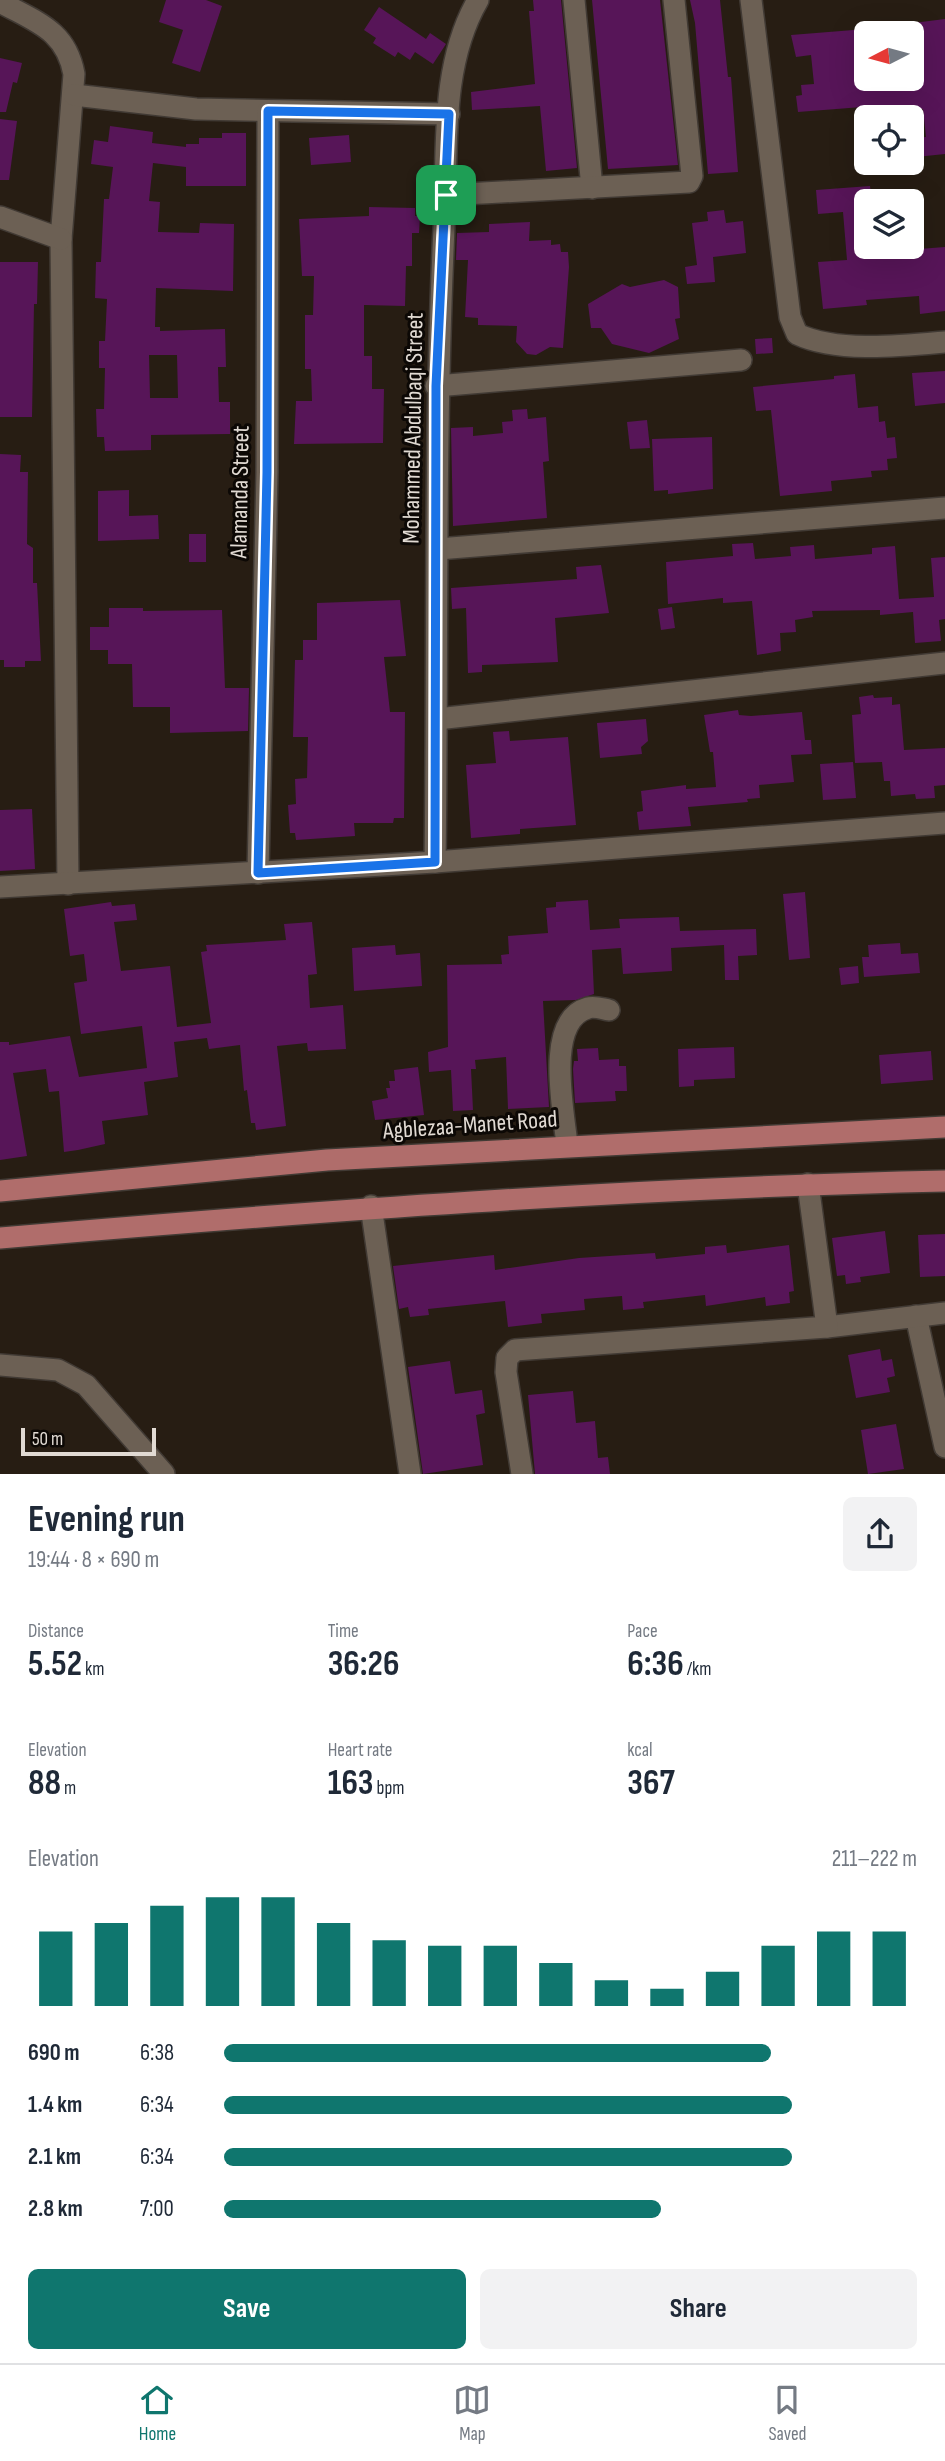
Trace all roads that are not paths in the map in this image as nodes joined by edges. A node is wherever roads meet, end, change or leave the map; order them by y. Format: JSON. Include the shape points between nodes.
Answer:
{"nodes":[{"id":1,"x":478,"y":0,"type":"edge"},
{"id":2,"x":573,"y":0,"type":"edge"},
{"id":3,"x":674,"y":0,"type":"edge"},
{"id":4,"x":751,"y":0,"type":"edge"},
{"id":5,"x":0,"y":2,"type":"edge"},
{"id":6,"x":74,"y":95,"type":"junction"},
{"id":7,"x":268,"y":111,"type":"junction"},
{"id":8,"x":449,"y":114,"type":"junction"},
{"id":9,"x":592,"y":188,"type":"junction"},
{"id":10,"x":446,"y":195,"type":"junction"},
{"id":11,"x":0,"y":217,"type":"edge"},
{"id":12,"x":61,"y":239,"type":"junction"},
{"id":13,"x":945,"y":342,"type":"edge"},
{"id":14,"x":741,"y":359,"type":"dead end"},
{"id":15,"x":436,"y":386,"type":"junction"},
{"id":16,"x":945,"y":508,"type":"edge"},
{"id":17,"x":438,"y":549,"type":"junction"},
{"id":18,"x":945,"y":663,"type":"edge"},
{"id":19,"x":437,"y":719,"type":"junction"},
{"id":20,"x":945,"y":823,"type":"edge"},
{"id":21,"x":435,"y":862,"type":"junction"},
{"id":22,"x":258,"y":873,"type":"junction"},
{"id":23,"x":68,"y":884,"type":"junction"},
{"id":24,"x":0,"y":887,"type":"edge"},
{"id":25,"x":609,"y":1010,"type":"dead end"},
{"id":26,"x":945,"y":1127,"type":"edge"},
{"id":27,"x":567,"y":1145,"type":"junction"},
{"id":28,"x":945,"y":1181,"type":"edge"},
{"id":29,"x":808,"y":1184,"type":"junction"},
{"id":30,"x":0,"y":1191,"type":"edge"},
{"id":31,"x":371,"y":1206,"type":"junction"},
{"id":32,"x":0,"y":1238,"type":"edge"},
{"id":33,"x":945,"y":1313,"type":"edge"},
{"id":34,"x":916,"y":1316,"type":"junction"},
{"id":35,"x":827,"y":1327,"type":"junction"},
{"id":36,"x":0,"y":1365,"type":"edge"},
{"id":37,"x":945,"y":1447,"type":"edge"},
{"id":38,"x":164,"y":1474,"type":"edge"},
{"id":39,"x":410,"y":1474,"type":"edge"},
{"id":40,"x":522,"y":1474,"type":"edge"}],
"edges":[{"from":1,"to":8,"type":"street","name":"Mohammed Abdulbaqi Street","via":[[453,67]]},
{"from":2,"to":9,"type":"street"},
{"from":3,"to":9,"type":"street","via":[[692,176],[689,182]]},
{"from":4,"to":13,"type":"street","via":[[790,317],[797,334],[813,342],[835,344]]},
{"from":5,"to":6,"type":"street","via":[[58,35],[71,62]]},
{"from":6,"to":7,"type":"street","via":[[196,109]]},
{"from":6,"to":12,"type":"street"},
{"from":7,"to":8,"type":"street"},
{"from":7,"to":22,"type":"street","name":"Alamanda Street","via":[[267,472]]},
{"from":8,"to":10,"type":"street","name":"Mohammed Abdulbaqi Street"},
{"from":9,"to":10,"type":"street"},
{"from":10,"to":15,"type":"street","name":"Mohammed Abdulbaqi Street"},
{"from":11,"to":12,"type":"street"},
{"from":12,"to":23,"type":"street"},
{"from":14,"to":15,"type":"street"},
{"from":15,"to":17,"type":"street","name":"Mohammed Abdulbaqi Street"},
{"from":16,"to":17,"type":"street"},
{"from":17,"to":19,"type":"street","name":"Mohammed Abdulbaqi Street"},
{"from":18,"to":19,"type":"street"},
{"from":19,"to":21,"type":"street","name":"Mohammed Abdulbaqi Street"},
{"from":20,"to":21,"type":"street"},
{"from":21,"to":22,"type":"street"},
{"from":22,"to":23,"type":"street"},
{"from":23,"to":24,"type":"street"},
{"from":25,"to":27,"type":"street","via":[[590,1007],[565,1030],[560,1048]]},
{"from":26,"to":27,"type":"main road","name":"Agblezaa-Manet Road"},
{"from":27,"to":30,"type":"main road","name":"Agblezaa-Manet Road","via":[[327,1160]]},
{"from":28,"to":29,"type":"main road"},
{"from":29,"to":31,"type":"main road"},
{"from":29,"to":35,"type":"street"},
{"from":31,"to":32,"type":"main road"},
{"from":31,"to":39,"type":"street"},
{"from":33,"to":34,"type":"street"},
{"from":34,"to":35,"type":"street"},
{"from":34,"to":37,"type":"street"},
{"from":35,"to":40,"type":"street","via":[[515,1350],[507,1358],[506,1372]]},
{"from":36,"to":38,"type":"street","via":[[58,1370],[86,1385]]}]}
